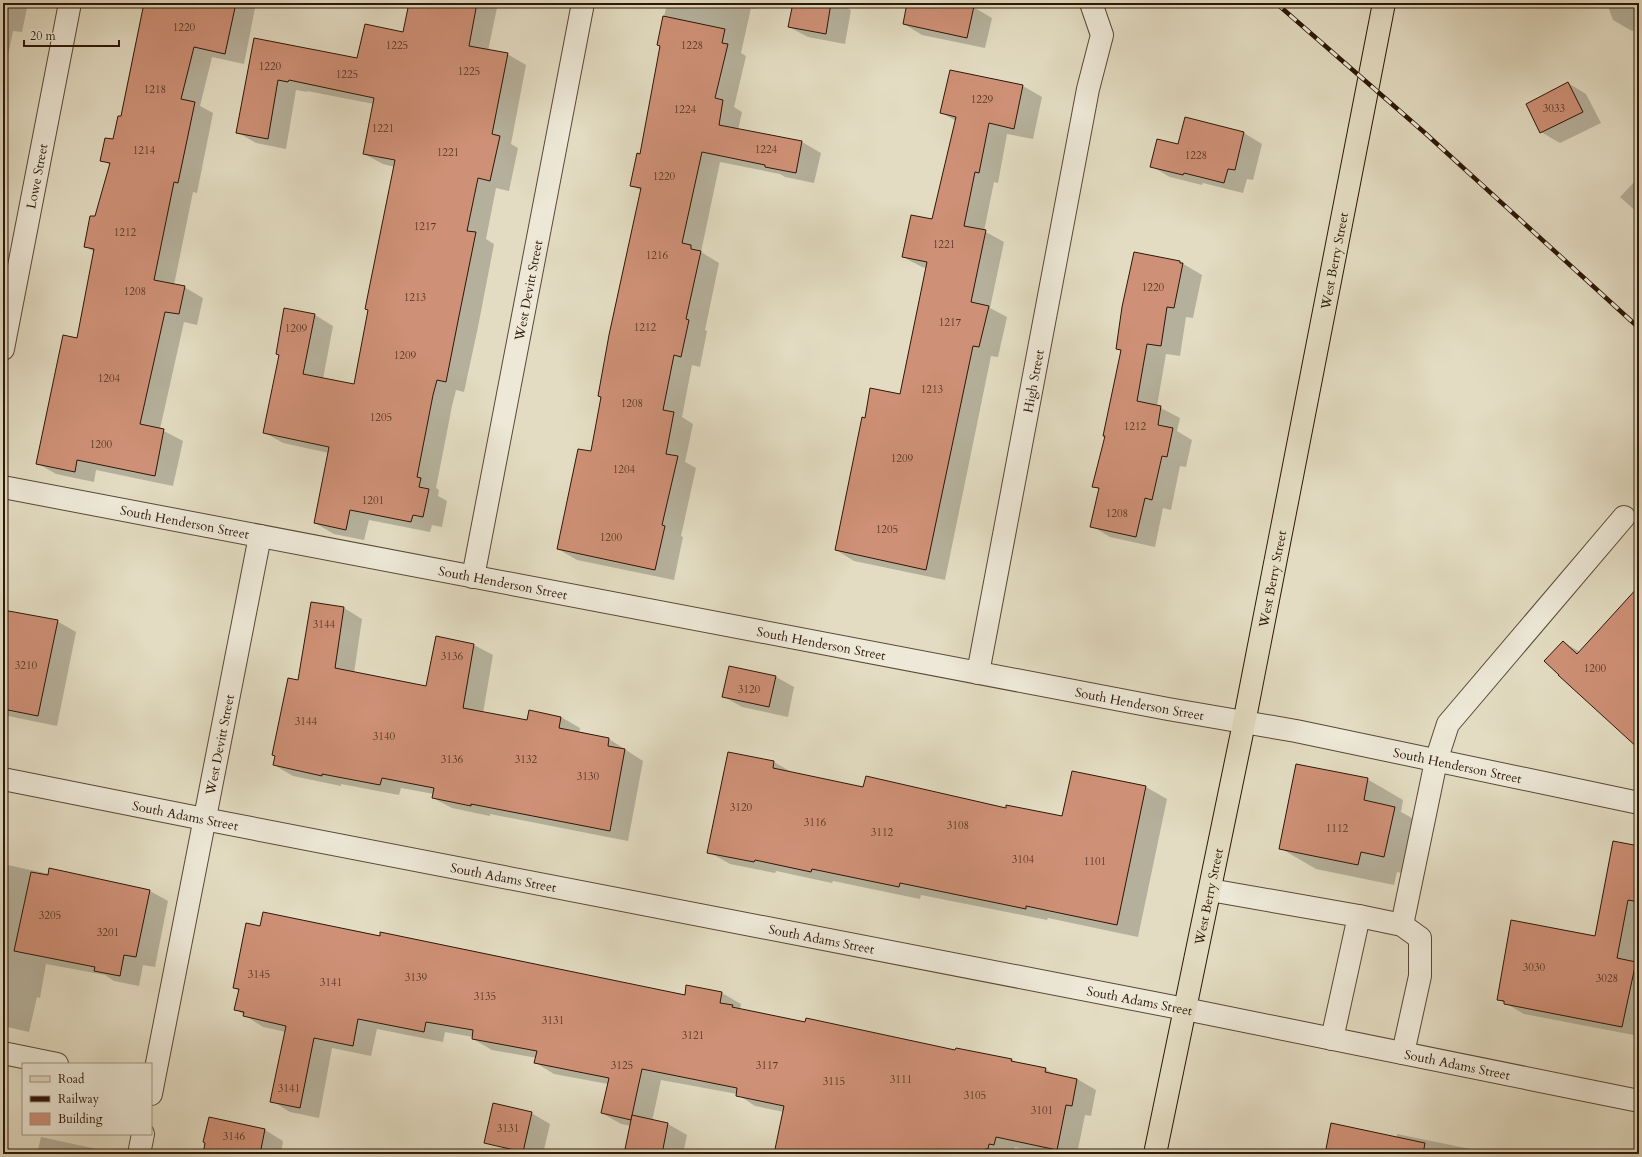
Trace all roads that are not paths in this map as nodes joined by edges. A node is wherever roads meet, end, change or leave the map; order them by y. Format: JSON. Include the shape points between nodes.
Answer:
{"nodes":[{"id":1,"x":70,"y":3,"type":"edge"},
{"id":2,"x":583,"y":3,"type":"edge"},
{"id":3,"x":1091,"y":3,"type":"edge"},
{"id":4,"x":1384,"y":3,"type":"edge"},
{"id":5,"x":3,"y":349,"type":"edge"},
{"id":6,"x":3,"y":487,"type":"edge"},
{"id":7,"x":1624,"y":517,"type":"dead end"},
{"id":8,"x":260,"y":536,"type":"junction"},
{"id":9,"x":473,"y":577,"type":"junction"},
{"id":10,"x":978,"y":673,"type":"junction"},
{"id":11,"x":1244,"y":723,"type":"junction"},
{"id":12,"x":1436,"y":761,"type":"junction"},
{"id":13,"x":3,"y":779,"type":"edge"},
{"id":14,"x":1639,"y":803,"type":"edge"},
{"id":15,"x":204,"y":819,"type":"junction"},
{"id":16,"x":1210,"y":890,"type":"junction"},
{"id":17,"x":1359,"y":916,"type":"junction"},
{"id":18,"x":1402,"y":925,"type":"junction"},
{"id":19,"x":1185,"y":1009,"type":"junction"},
{"id":20,"x":1332,"y":1039,"type":"junction"},
{"id":21,"x":3,"y":1053,"type":"edge"},
{"id":22,"x":1403,"y":1053,"type":"junction"},
{"id":23,"x":52,"y":1063,"type":"edge"},
{"id":24,"x":152,"y":1087,"type":"edge"},
{"id":25,"x":1639,"y":1101,"type":"edge"},
{"id":26,"x":143,"y":1135,"type":"edge"},
{"id":27,"x":139,"y":1154,"type":"edge"},
{"id":28,"x":1155,"y":1154,"type":"edge"}],
"edges":[{"from":1,"to":5,"type":"street","name":"Lowe Street"},
{"from":2,"to":9,"type":"street","name":"West Devitt Street"},
{"from":3,"to":10,"type":"street","name":"High Street","via":[[1102,35],[1088,89]]},
{"from":4,"to":11,"type":"main road","name":"West Berry Street"},
{"from":6,"to":8,"type":"street","name":"South Henderson Street"},
{"from":7,"to":12,"type":"street","via":[[1448,724]]},
{"from":8,"to":9,"type":"street","name":"South Henderson Street"},
{"from":8,"to":15,"type":"street","name":"West Devitt Street"},
{"from":9,"to":10,"type":"street","name":"South Henderson Street"},
{"from":10,"to":11,"type":"street","name":"South Henderson Street"},
{"from":11,"to":12,"type":"street","name":"South Henderson Street","via":[[1296,731]]},
{"from":11,"to":16,"type":"main road","name":"West Berry Street"},
{"from":12,"to":14,"type":"street","name":"South Henderson Street"},
{"from":12,"to":18,"type":"street"},
{"from":13,"to":15,"type":"street","name":"South Adams Street"},
{"from":15,"to":19,"type":"street","name":"South Adams Street"},
{"from":15,"to":24,"type":"street","name":"West Devitt Street"},
{"from":16,"to":17,"type":"street"},
{"from":16,"to":19,"type":"main road","name":"West Berry Street"},
{"from":17,"to":18,"type":"street"},
{"from":17,"to":20,"type":"street"},
{"from":18,"to":22,"type":"street","via":[[1420,938],[1420,976]]},
{"from":19,"to":20,"type":"street","name":"South Adams Street"},
{"from":19,"to":28,"type":"main road","name":"West Berry Street"},
{"from":20,"to":22,"type":"street","name":"South Adams Street"},
{"from":21,"to":23,"type":"street"},
{"from":22,"to":25,"type":"street","name":"South Adams Street"},
{"from":26,"to":27,"type":"street"}]}
